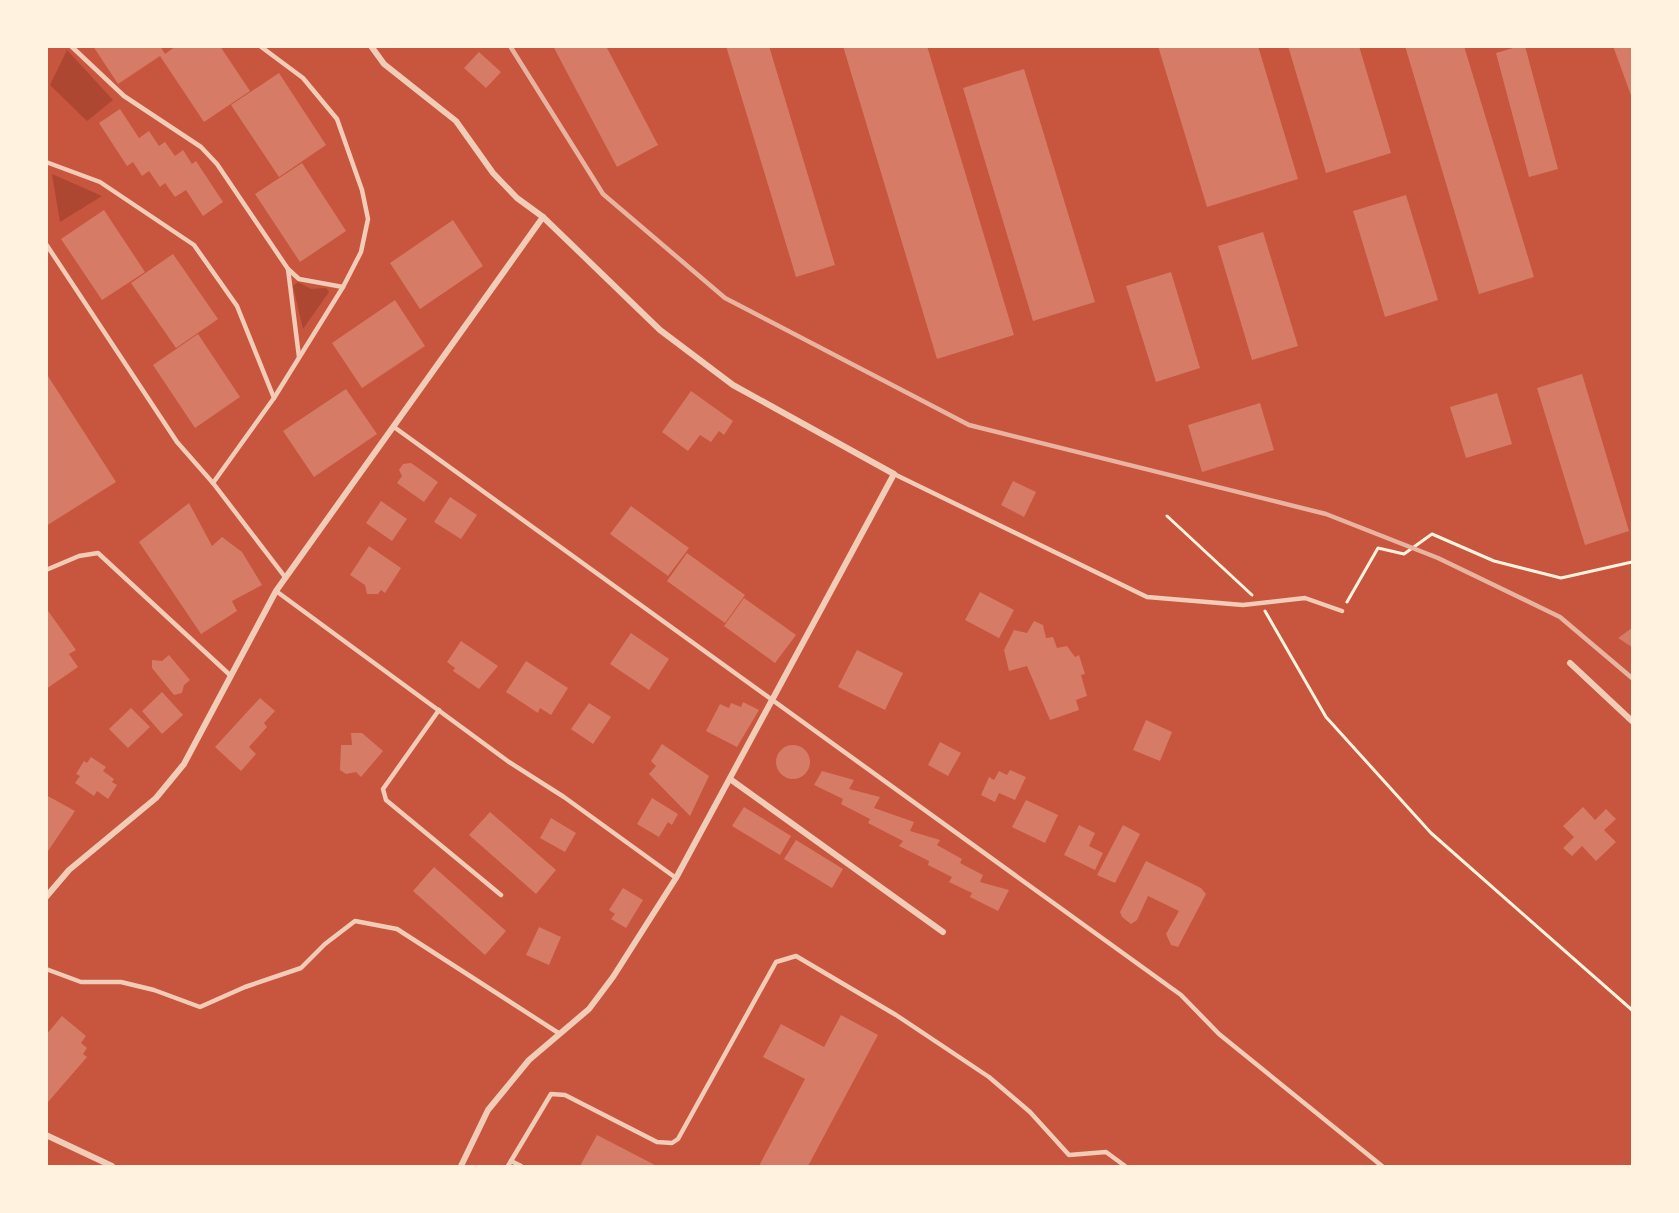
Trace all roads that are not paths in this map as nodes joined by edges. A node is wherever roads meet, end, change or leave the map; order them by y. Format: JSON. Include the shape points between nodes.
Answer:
{"nodes":[{"id":1,"x":71,"y":46,"type":"edge"},
{"id":2,"x":260,"y":46,"type":"edge"},
{"id":3,"x":371,"y":46,"type":"edge"},
{"id":4,"x":46,"y":162,"type":"edge"},
{"id":5,"x":543,"y":218,"type":"junction"},
{"id":6,"x":46,"y":244,"type":"edge"},
{"id":7,"x":288,"y":269,"type":"junction"},
{"id":8,"x":343,"y":286,"type":"junction"},
{"id":9,"x":299,"y":357,"type":"junction"},
{"id":10,"x":274,"y":398,"type":"junction"},
{"id":11,"x":394,"y":427,"type":"junction"},
{"id":12,"x":894,"y":474,"type":"junction"},
{"id":13,"x":213,"y":483,"type":"junction"},
{"id":14,"x":46,"y":570,"type":"edge"},
{"id":15,"x":285,"y":577,"type":"junction"},
{"id":16,"x":276,"y":591,"type":"junction"},
{"id":17,"x":1342,"y":611,"type":"road end"},
{"id":18,"x":1570,"y":663,"type":"dead end"},
{"id":19,"x":231,"y":676,"type":"junction"},
{"id":20,"x":772,"y":700,"type":"junction"},
{"id":21,"x":439,"y":710,"type":"junction"},
{"id":22,"x":1632,"y":721,"type":"edge"},
{"id":23,"x":730,"y":779,"type":"junction"},
{"id":24,"x":676,"y":878,"type":"junction"},
{"id":25,"x":501,"y":896,"type":"dead end"},
{"id":26,"x":46,"y":897,"type":"edge"},
{"id":27,"x":943,"y":932,"type":"dead end"},
{"id":28,"x":46,"y":969,"type":"edge"},
{"id":29,"x":560,"y":1034,"type":"junction"},
{"id":30,"x":46,"y":1135,"type":"edge"},
{"id":31,"x":510,"y":1164,"type":"edge"},
{"id":32,"x":112,"y":1167,"type":"edge"},
{"id":33,"x":461,"y":1167,"type":"edge"},
{"id":34,"x":521,"y":1167,"type":"edge"},
{"id":35,"x":1125,"y":1167,"type":"edge"},
{"id":36,"x":1382,"y":1167,"type":"edge"}],
"edges":[{"from":1,"to":7,"type":"lane","via":[[124,96],[201,147],[217,164]]},
{"from":2,"to":8,"type":"lane","via":[[303,78],[337,119],[362,190],[368,219],[361,252]]},
{"from":3,"to":5,"type":"street","via":[[384,64],[456,121],[493,173]]},
{"from":4,"to":10,"type":"lane","via":[[100,182],[194,244],[237,306]]},
{"from":5,"to":11,"type":"street"},
{"from":5,"to":12,"type":"street","via":[[660,330],[733,385]]},
{"from":6,"to":13,"type":"lane","via":[[177,442]]},
{"from":7,"to":8,"type":"lane","via":[[299,279]]},
{"from":7,"to":9,"type":"lane"},
{"from":8,"to":9,"type":"lane"},
{"from":9,"to":10,"type":"lane"},
{"from":10,"to":13,"type":"lane"},
{"from":11,"to":15,"type":"street"},
{"from":11,"to":20,"type":"lane"},
{"from":12,"to":17,"type":"lane","via":[[1147,597],[1243,605],[1305,598]]},
{"from":12,"to":20,"type":"street"},
{"from":13,"to":15,"type":"lane"},
{"from":14,"to":19,"type":"lane","via":[[78,556],[98,553]]},
{"from":15,"to":16,"type":"street"},
{"from":16,"to":19,"type":"street"},
{"from":16,"to":21,"type":"lane"},
{"from":18,"to":22,"type":"street"},
{"from":19,"to":26,"type":"street","via":[[184,764],[156,798],[69,870]]},
{"from":20,"to":23,"type":"street"},
{"from":20,"to":36,"type":"lane","via":[[1181,994],[1219,1034]]},
{"from":21,"to":24,"type":"lane"},
{"from":21,"to":25,"type":"lane","via":[[383,789],[386,800]]},
{"from":23,"to":24,"type":"street"},
{"from":23,"to":27,"type":"street"},
{"from":24,"to":29,"type":"street","via":[[613,977],[589,1009]]},
{"from":28,"to":29,"type":"lane","via":[[81,982],[121,982],[154,990],[200,1007],[301,968],[355,921],[397,929]]},
{"from":29,"to":33,"type":"street","via":[[529,1060],[489,1110]]},
{"from":30,"to":32,"type":"street"},
{"from":31,"to":34,"type":"lane"},
{"from":31,"to":35,"type":"lane","via":[[551,1094],[565,1095],[657,1142],[672,1143],[776,962],[796,956],[896,1015],[989,1077],[1030,1112],[1070,1155],[1106,1152]]}]}
